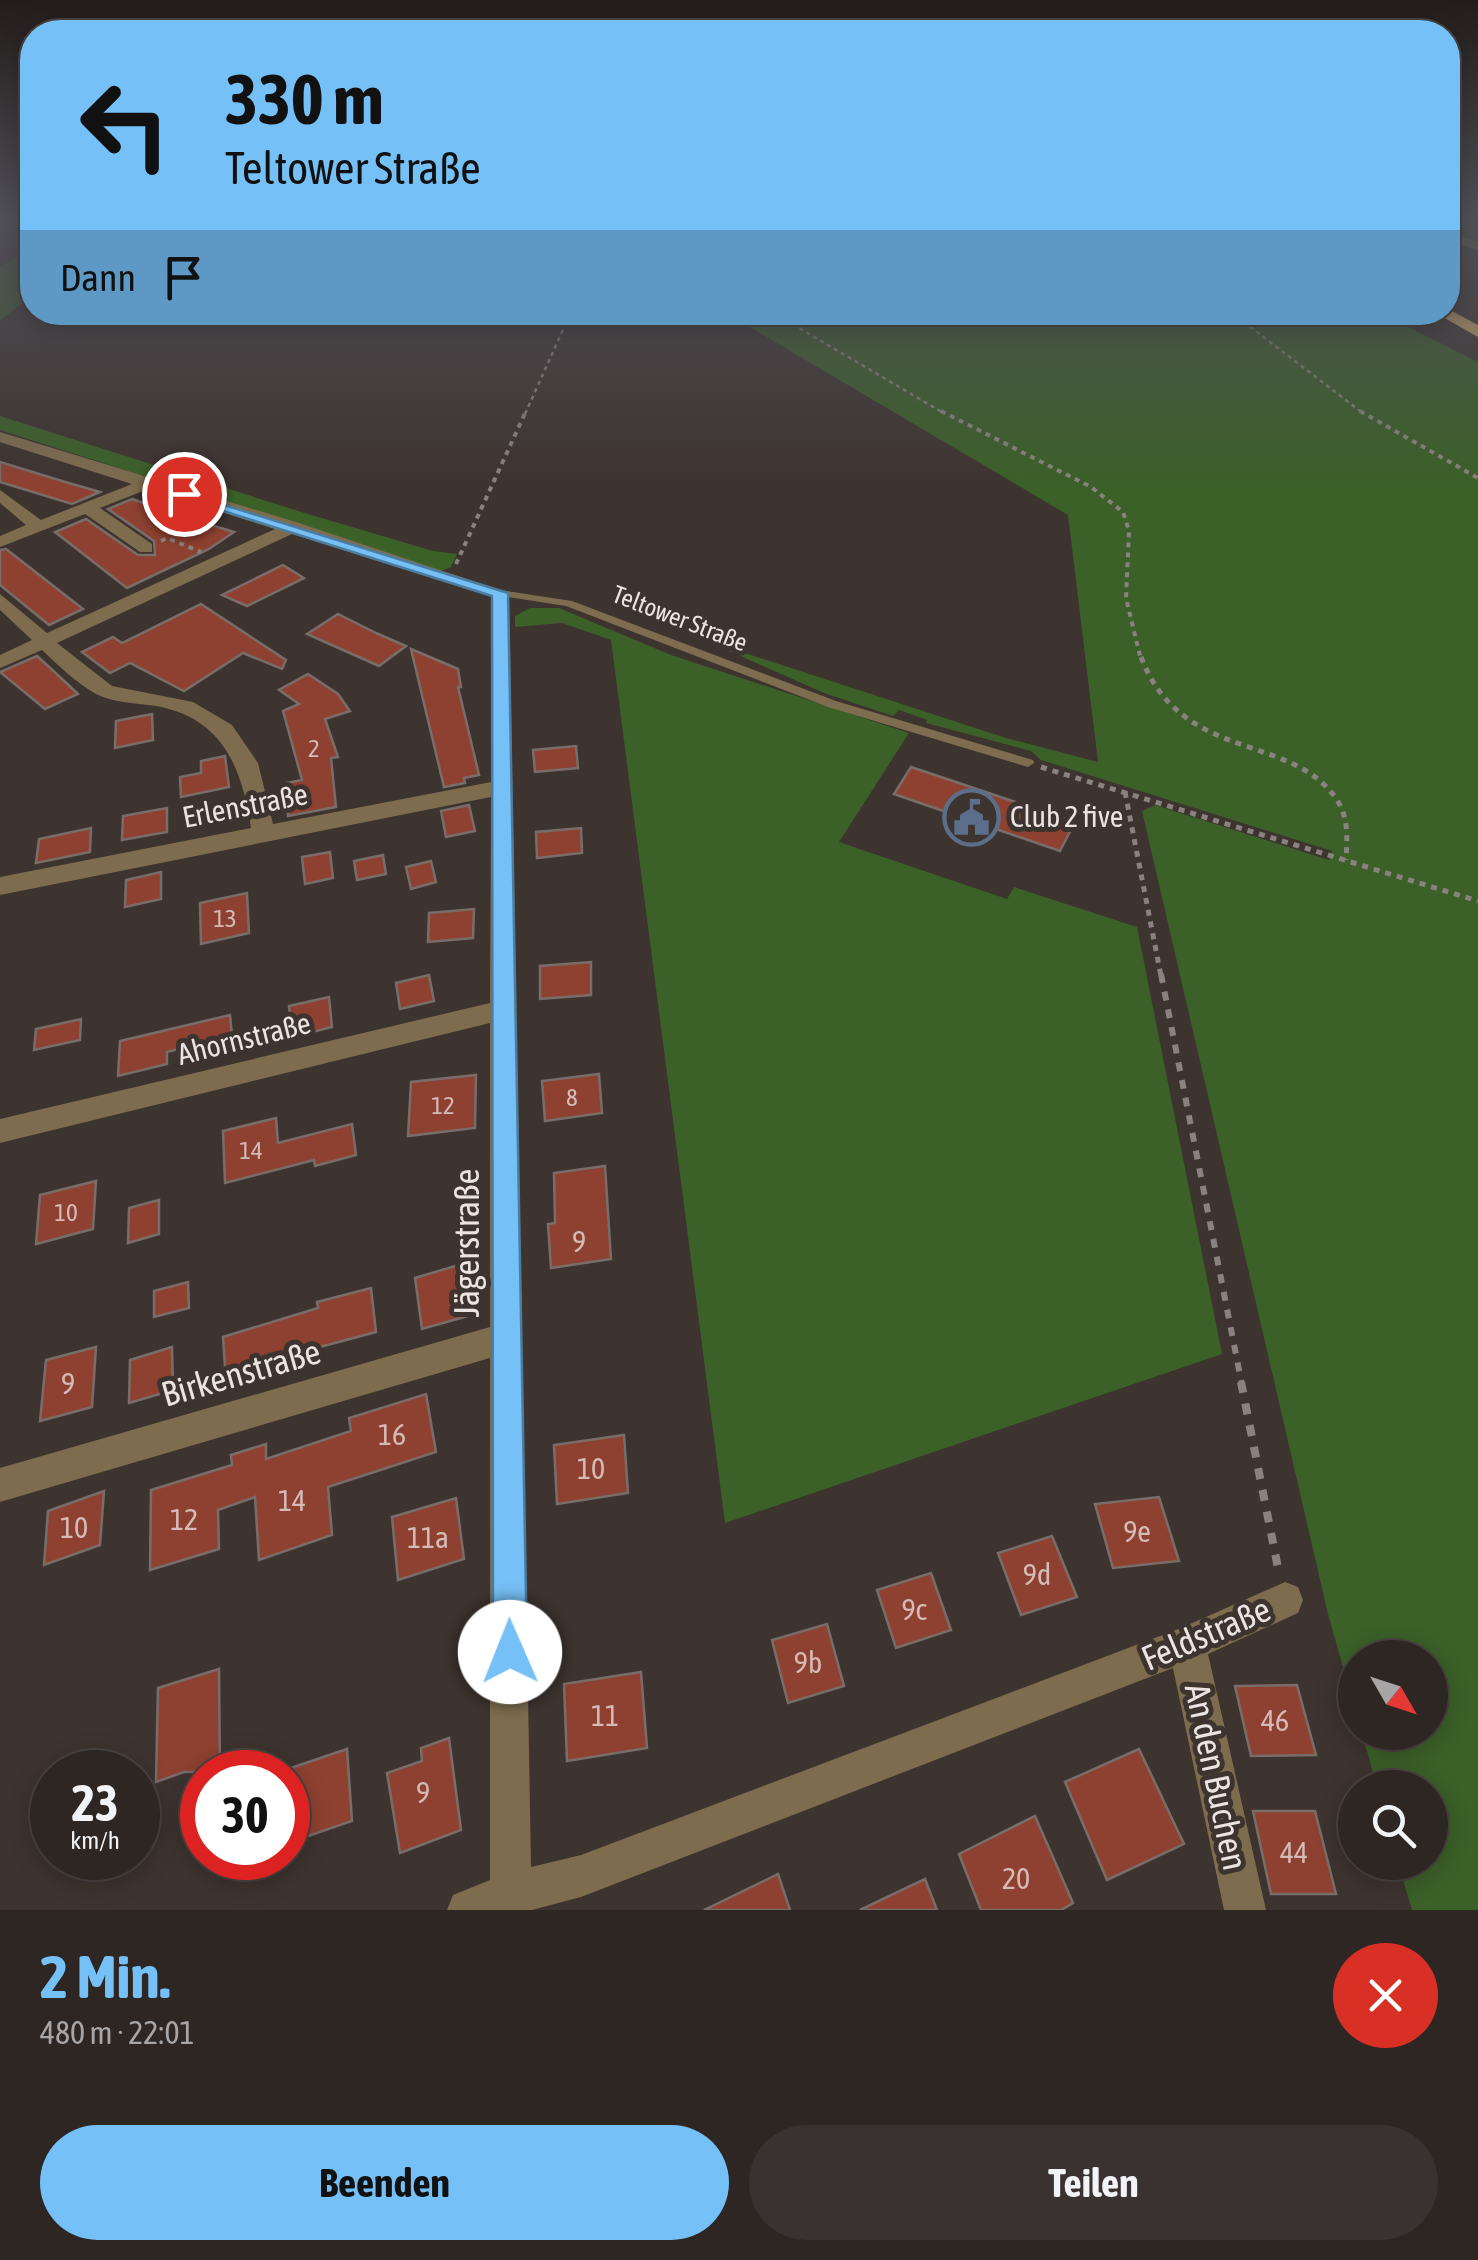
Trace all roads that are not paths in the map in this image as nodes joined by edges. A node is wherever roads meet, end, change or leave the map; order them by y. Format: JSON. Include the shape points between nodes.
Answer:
{"nodes":[{"id":1,"x":4,"y":441,"type":"edge"},
{"id":2,"x":148,"y":483,"type":"junction"},
{"id":3,"x":0,"y":495,"type":"edge"},
{"id":4,"x":88,"y":508,"type":"junction"},
{"id":5,"x":39,"y":526,"type":"junction"},
{"id":6,"x":292,"y":527,"type":"junction"},
{"id":7,"x":0,"y":542,"type":"edge"},
{"id":8,"x":146,"y":548,"type":"road end"},
{"id":9,"x":500,"y":593,"type":"junction"},
{"id":10,"x":0,"y":600,"type":"edge"},
{"id":11,"x":47,"y":640,"type":"junction"},
{"id":12,"x":0,"y":662,"type":"edge"},
{"id":13,"x":1028,"y":763,"type":"road end"},
{"id":14,"x":502,"y":786,"type":"junction"},
{"id":15,"x":262,"y":833,"type":"junction"},
{"id":16,"x":0,"y":886,"type":"edge"},
{"id":17,"x":503,"y":1010,"type":"junction"},
{"id":18,"x":0,"y":1131,"type":"edge"},
{"id":19,"x":505,"y":1338,"type":"junction"},
{"id":20,"x":0,"y":1485,"type":"edge"},
{"id":21,"x":1284,"y":1600,"type":"road end"},
{"id":22,"x":1187,"y":1644,"type":"junction"},
{"id":23,"x":513,"y":1901,"type":"edge"},
{"id":24,"x":468,"y":1910,"type":"edge"},
{"id":25,"x":1246,"y":1910,"type":"edge"}],
"edges":[{"from":1,"to":2,"type":"street","name":"Teltower Straße"},
{"from":2,"to":4,"type":"street"},
{"from":2,"to":6,"type":"street","name":"Teltower Straße"},
{"from":3,"to":5,"type":"street"},
{"from":4,"to":5,"type":"street"},
{"from":4,"to":8,"type":"street"},
{"from":5,"to":7,"type":"street"},
{"from":6,"to":9,"type":"street","name":"Teltower Straße"},
{"from":6,"to":11,"type":"street"},
{"from":9,"to":13,"type":"lane","name":"Teltower Straße","via":[[568,602],[832,704]]},
{"from":9,"to":14,"type":"street","name":"Jägerstraße"},
{"from":10,"to":11,"type":"street"},
{"from":11,"to":12,"type":"street"},
{"from":11,"to":15,"type":"street","via":[[101,689],[175,703],[215,722],[242,746],[257,788]]},
{"from":14,"to":15,"type":"street","name":"Erlenstraße"},
{"from":14,"to":17,"type":"street","name":"Jägerstraße"},
{"from":15,"to":16,"type":"street","name":"Erlenstraße"},
{"from":17,"to":18,"type":"street","name":"Ahornstraße"},
{"from":17,"to":19,"type":"street","name":"Jägerstraße"},
{"from":19,"to":20,"type":"street","name":"Birkenstraße"},
{"from":19,"to":23,"type":"street","name":"Jägerstraße"},
{"from":21,"to":22,"type":"street","name":"Feldstraße"},
{"from":22,"to":23,"type":"street","name":"Feldstraße"},
{"from":22,"to":25,"type":"street","name":"An den Buchen"},
{"from":23,"to":24,"type":"street","name":"Feldstraße"}]}
